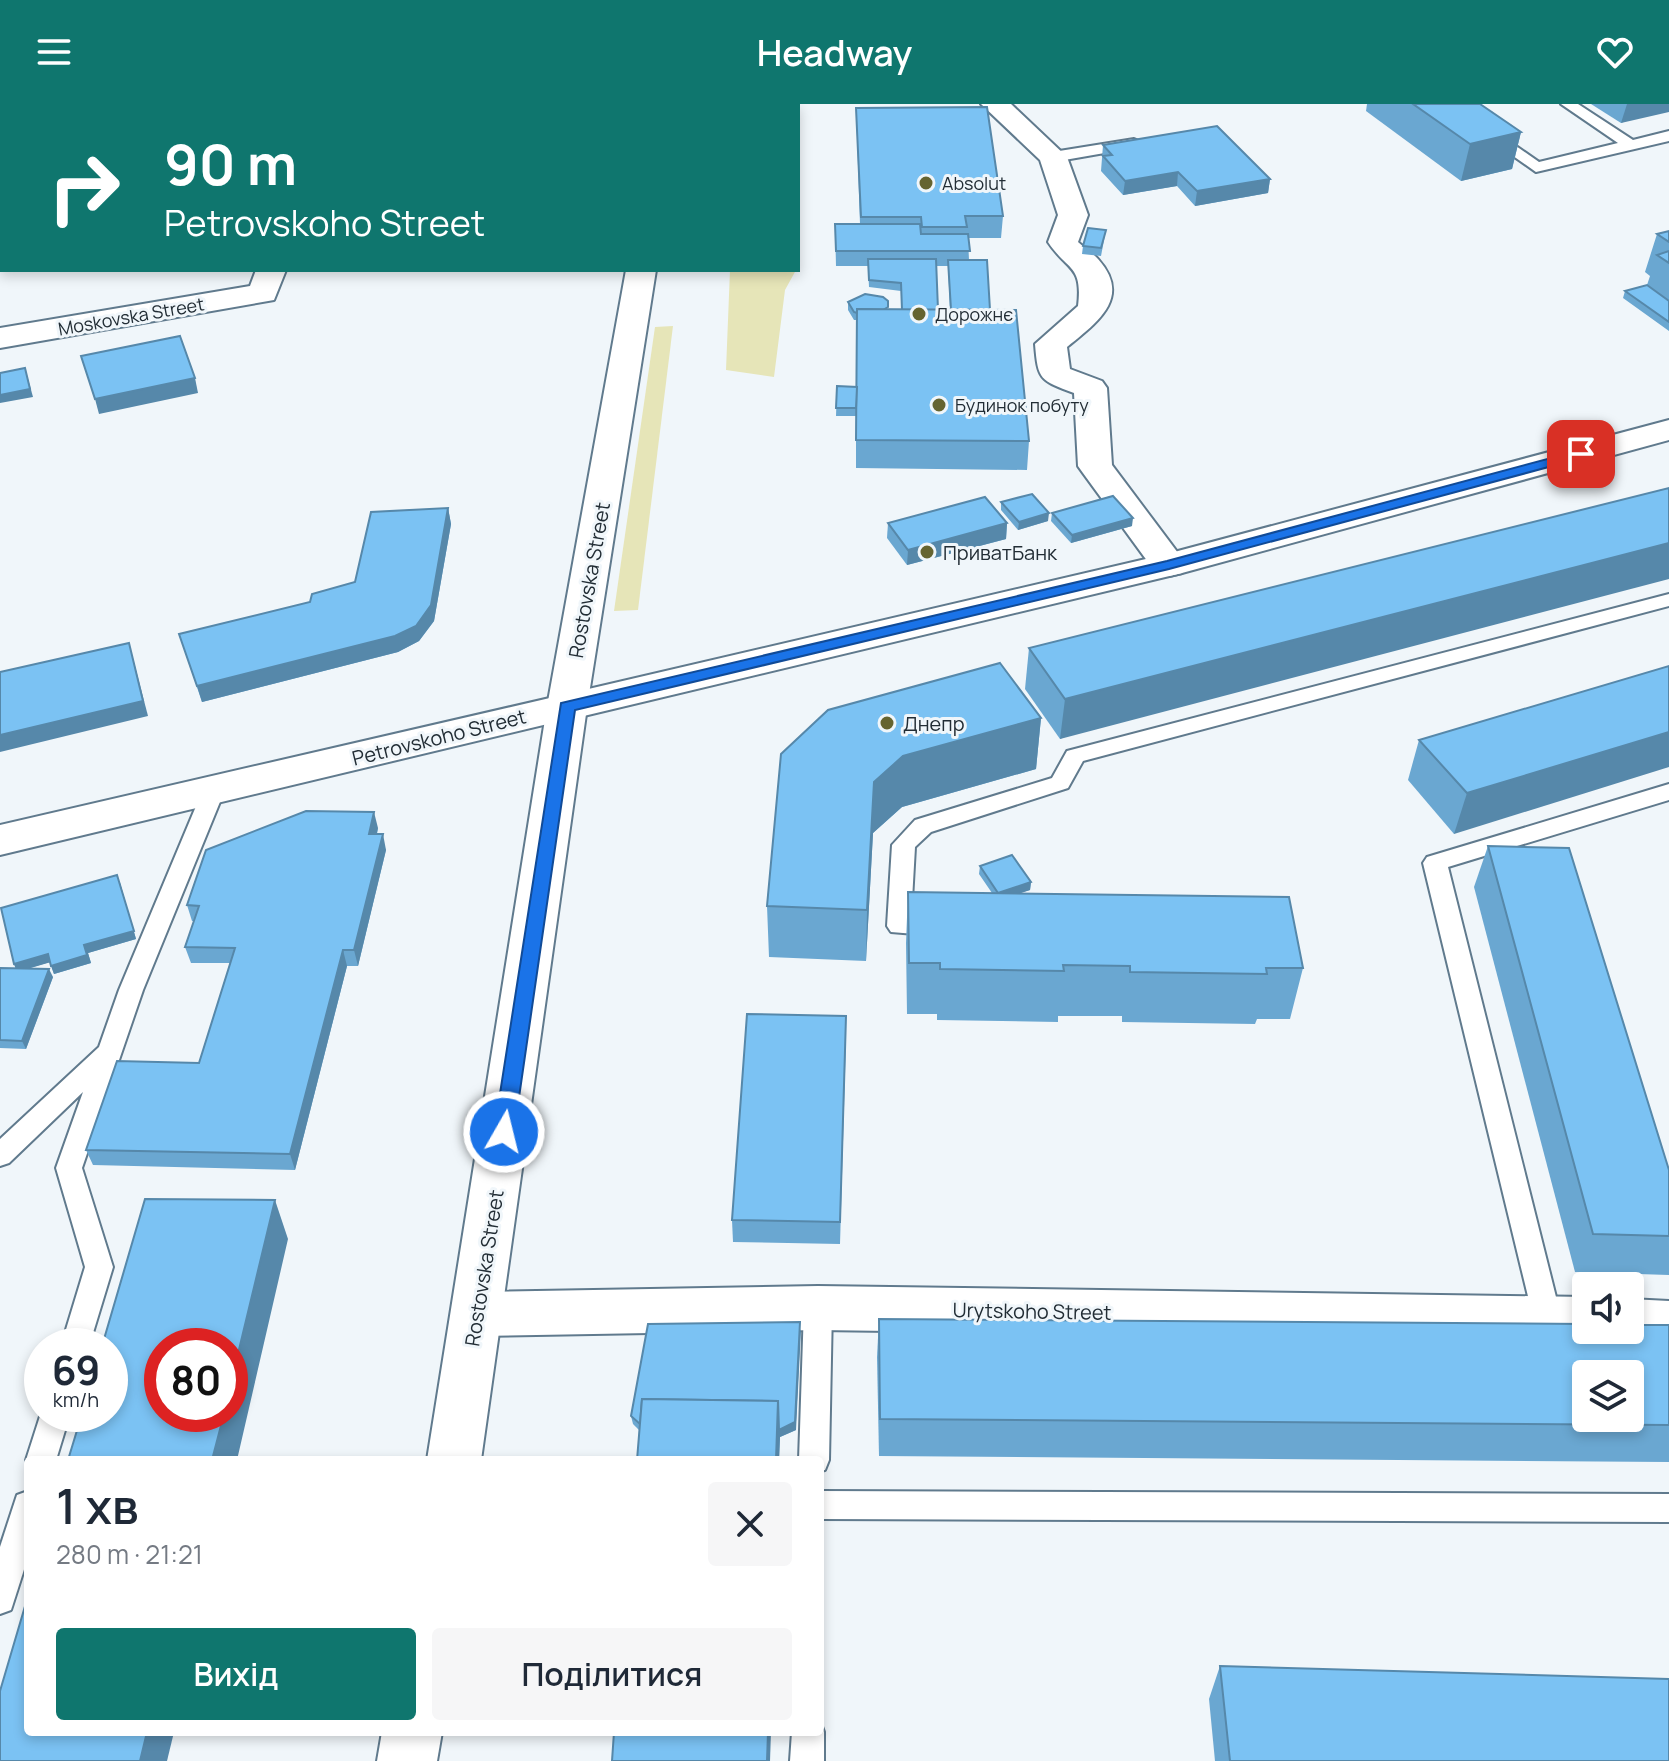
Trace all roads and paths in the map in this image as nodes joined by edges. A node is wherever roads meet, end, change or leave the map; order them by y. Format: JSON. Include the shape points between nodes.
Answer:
{"nodes":[{"id":1,"x":995,"y":104,"type":"edge"},
{"id":2,"x":1446,"y":104,"type":"edge"},
{"id":3,"x":1568,"y":104,"type":"edge"},
{"id":4,"x":1669,"y":136,"type":"edge"},
{"id":5,"x":1144,"y":142,"type":"edge"},
{"id":6,"x":1631,"y":145,"type":"junction"},
{"id":7,"x":1053,"y":157,"type":"junction"},
{"id":8,"x":641,"y":272,"type":"edge"},
{"id":9,"x":267,"y":282,"type":"edge"},
{"id":10,"x":0,"y":338,"type":"edge"},
{"id":11,"x":1669,"y":430,"type":"edge"},
{"id":12,"x":1169,"y":565,"type":"junction"},
{"id":13,"x":1669,"y":600,"type":"edge"},
{"id":14,"x":567,"y":707,"type":"junction"},
{"id":15,"x":213,"y":792,"type":"junction"},
{"id":16,"x":1669,"y":792,"type":"edge"},
{"id":17,"x":0,"y":840,"type":"edge"},
{"id":18,"x":960,"y":927,"type":"edge"},
{"id":19,"x":110,"y":1049,"type":"junction"},
{"id":20,"x":0,"y":1155,"type":"edge"},
{"id":21,"x":818,"y":1308,"type":"junction"},
{"id":22,"x":477,"y":1314,"type":"junction"},
{"id":23,"x":1567,"y":1318,"type":"edge"},
{"id":24,"x":1644,"y":1322,"type":"edge"},
{"id":25,"x":1669,"y":1323,"type":"edge"},
{"id":26,"x":80,"y":1328,"type":"edge"},
{"id":27,"x":50,"y":1432,"type":"edge"},
{"id":28,"x":42,"y":1456,"type":"edge"},
{"id":29,"x":455,"y":1456,"type":"edge"},
{"id":30,"x":814,"y":1456,"type":"edge"},
{"id":31,"x":824,"y":1505,"type":"edge"},
{"id":32,"x":1669,"y":1508,"type":"edge"},
{"id":33,"x":24,"y":1518,"type":"edge"},
{"id":34,"x":0,"y":1599,"type":"edge"},
{"id":35,"x":411,"y":1736,"type":"edge"},
{"id":36,"x":808,"y":1736,"type":"edge"},
{"id":37,"x":407,"y":1761,"type":"edge"},
{"id":38,"x":807,"y":1761,"type":"edge"}],
"edges":[{"from":1,"to":7,"type":"main road"},
{"from":2,"to":6,"type":"lane","via":[[1536,167]]},
{"from":3,"to":6,"type":"lane"},
{"from":4,"to":6,"type":"lane"},
{"from":5,"to":7,"type":"lane"},
{"from":7,"to":12,"type":"main road","via":[[1073,215],[1063,242],[1088,266],[1095,287],[1093,309],[1051,344],[1054,374],[1090,388],[1095,466]]},
{"from":8,"to":14,"type":"main road","name":"Rostovska Street"},
{"from":9,"to":10,"type":"main road","name":"Moskovska Street"},
{"from":11,"to":12,"type":"main road","name":"Petrovskoho Street"},
{"from":12,"to":14,"type":"main road","name":"Petrovskoho Street"},
{"from":13,"to":18,"type":"lane","via":[[1075,756],[1060,783],[923,826],[904,845],[899,926]]},
{"from":14,"to":15,"type":"main road","name":"Petrovskoho Street"},
{"from":14,"to":22,"type":"main road","name":"Rostovska Street"},
{"from":15,"to":17,"type":"main road","name":"Petrovskoho Street"},
{"from":15,"to":19,"type":"lane"},
{"from":16,"to":23,"type":"lane","via":[[1435,863]]},
{"from":19,"to":20,"type":"lane"},
{"from":19,"to":26,"type":"lane","via":[[69,1168],[99,1267]]},
{"from":21,"to":22,"type":"main road","name":"Urytskoho Street"},
{"from":21,"to":23,"type":"main road","name":"Urytskoho Street"},
{"from":21,"to":30,"type":"lane"},
{"from":22,"to":29,"type":"main road","name":"Rostovska Street"},
{"from":24,"to":25,"type":"main road"},
{"from":27,"to":28,"type":"lane"},
{"from":31,"to":32,"type":"lane"},
{"from":33,"to":34,"type":"lane"},
{"from":35,"to":37,"type":"main road"},
{"from":36,"to":38,"type":"lane"}]}
